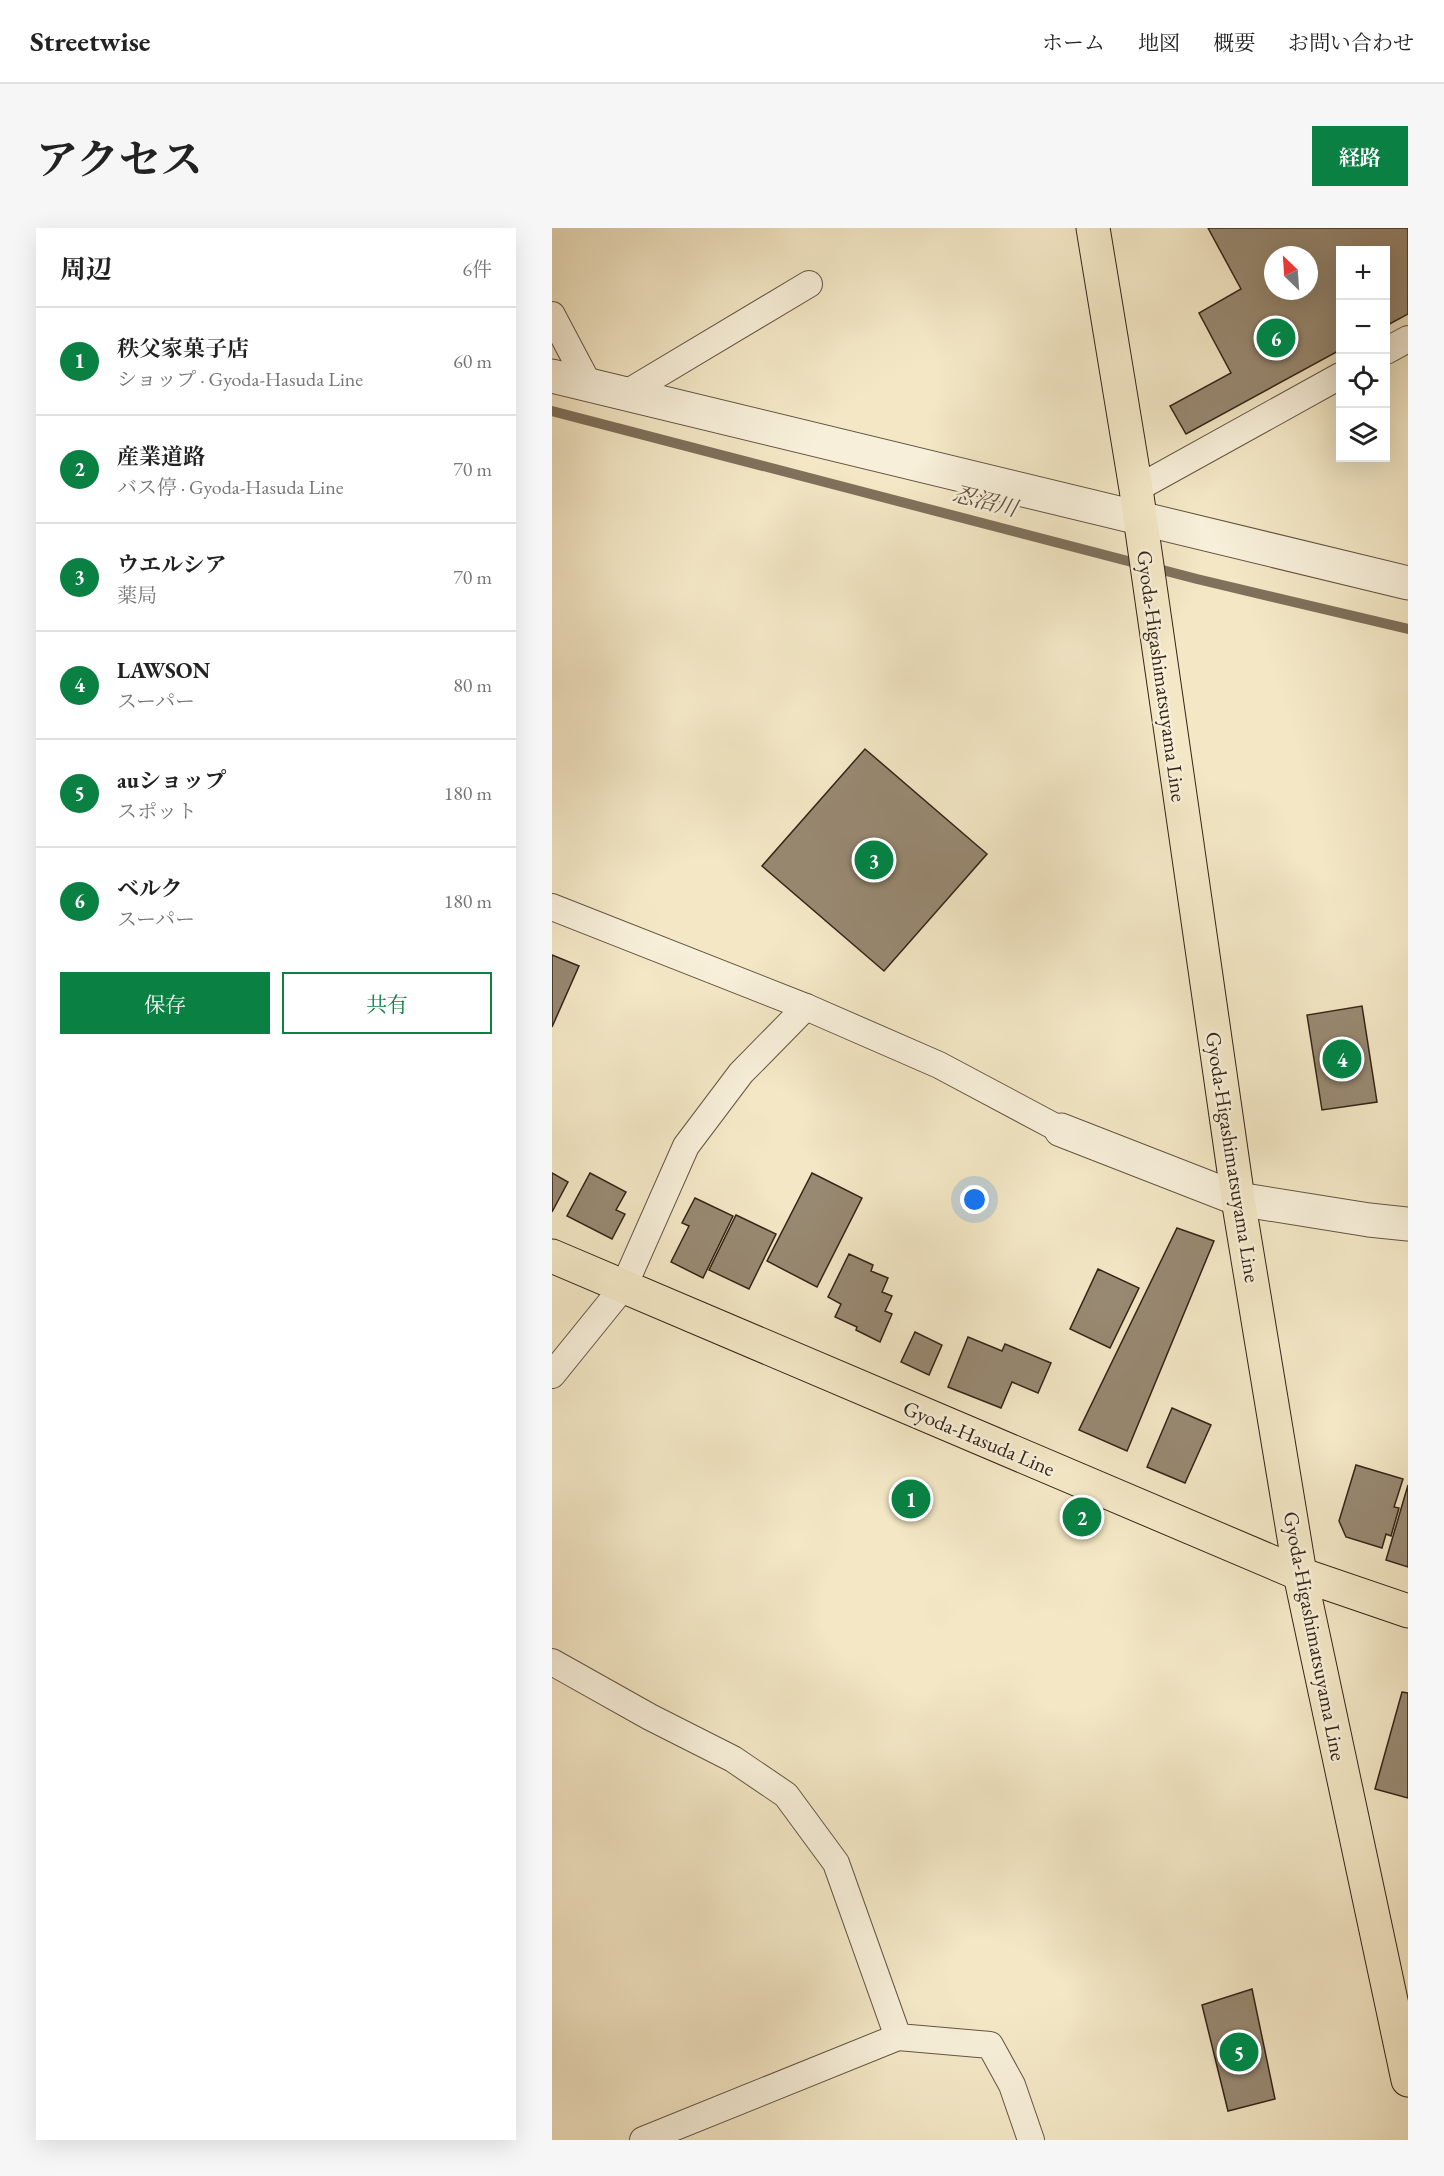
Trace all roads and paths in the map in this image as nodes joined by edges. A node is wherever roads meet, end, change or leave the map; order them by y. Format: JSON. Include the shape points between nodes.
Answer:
{"nodes":[{"id":1,"x":1093,"y":228,"type":"edge"},
{"id":2,"x":809,"y":284,"type":"dead end"},
{"id":3,"x":552,"y":315,"type":"edge"},
{"id":4,"x":1408,"y":339,"type":"edge"},
{"id":5,"x":1390,"y":349,"type":"edge"},
{"id":6,"x":552,"y":376,"type":"edge"},
{"id":7,"x":1336,"y":379,"type":"edge"},
{"id":8,"x":589,"y":385,"type":"junction"},
{"id":9,"x":625,"y":394,"type":"junction"},
{"id":10,"x":1138,"y":503,"type":"junction"},
{"id":11,"x":1408,"y":583,"type":"edge"},
{"id":12,"x":552,"y":907,"type":"edge"},
{"id":13,"x":806,"y":1007,"type":"junction"},
{"id":14,"x":1061,"y":1130,"type":"joint"},
{"id":15,"x":1238,"y":1199,"type":"junction"},
{"id":16,"x":1408,"y":1224,"type":"edge"},
{"id":17,"x":552,"y":1256,"type":"edge"},
{"id":18,"x":624,"y":1286,"type":"junction"},
{"id":19,"x":552,"y":1375,"type":"edge"},
{"id":20,"x":1300,"y":1574,"type":"junction"},
{"id":21,"x":1408,"y":1611,"type":"edge"},
{"id":22,"x":552,"y":1662,"type":"edge"},
{"id":23,"x":898,"y":2037,"type":"junction"},
{"id":24,"x":1408,"y":2080,"type":"edge"},
{"id":25,"x":643,"y":2140,"type":"edge"},
{"id":26,"x":1031,"y":2140,"type":"edge"}],
"edges":[{"from":1,"to":10,"type":"main road","name":"Gyoda-Higashimatsuyama Line"},
{"from":2,"to":9,"type":"street"},
{"from":3,"to":8,"type":"street"},
{"from":4,"to":5,"type":"street"},
{"from":6,"to":8,"type":"street"},
{"from":7,"to":10,"type":"street"},
{"from":8,"to":9,"type":"street"},
{"from":9,"to":10,"type":"street"},
{"from":10,"to":11,"type":"street"},
{"from":10,"to":15,"type":"main road","name":"Gyoda-Higashimatsuyama Line"},
{"from":12,"to":13,"type":"street"},
{"from":13,"to":14,"type":"street","via":[[939,1065]]},
{"from":13,"to":18,"type":"street","via":[[741,1073],[686,1146]]},
{"from":14,"to":15,"type":"street"},
{"from":15,"to":16,"type":"street"},
{"from":15,"to":20,"type":"main road","name":"Gyoda-Higashimatsuyama Line"},
{"from":17,"to":18,"type":"main road","name":"Gyoda-Hasuda Line"},
{"from":18,"to":19,"type":"street"},
{"from":18,"to":20,"type":"main road","name":"Gyoda-Hasuda Line"},
{"from":20,"to":21,"type":"main road","name":"Gyoda-Hasuda Line"},
{"from":20,"to":24,"type":"main road","name":"Gyoda-Higashimatsuyama Line"},
{"from":22,"to":23,"type":"street","via":[[733,1759],[786,1795],[836,1863]]},
{"from":23,"to":25,"type":"street"},
{"from":23,"to":26,"type":"street","via":[[990,2045],[1012,2085]]}]}
